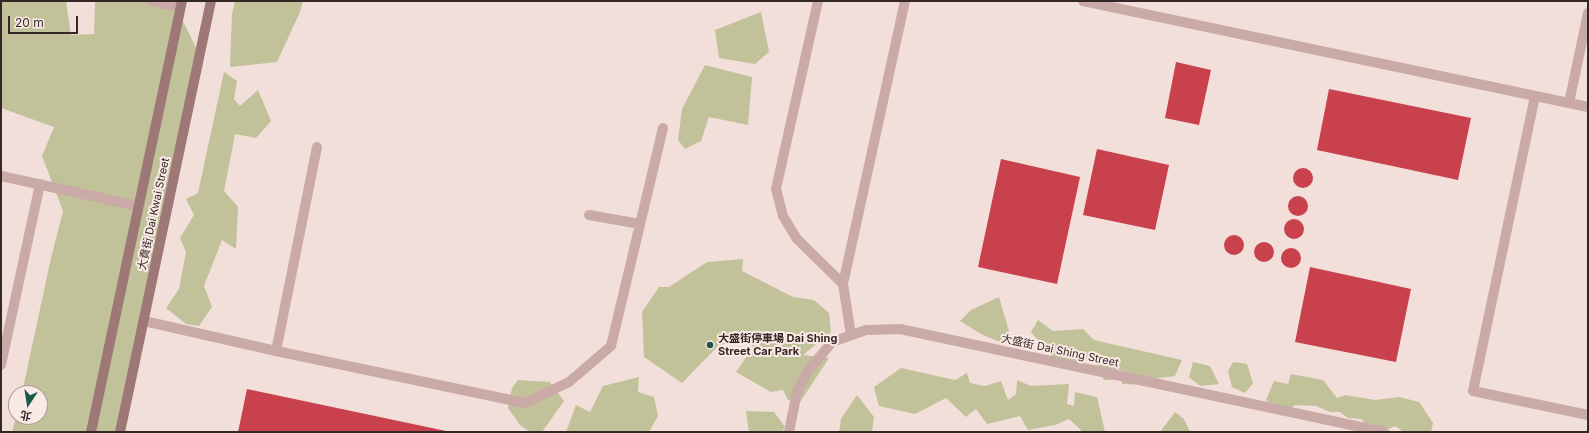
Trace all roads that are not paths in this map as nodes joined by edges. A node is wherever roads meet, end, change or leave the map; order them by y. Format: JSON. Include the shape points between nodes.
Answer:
{"nodes":[{"id":1,"x":151,"y":1,"type":"edge"},
{"id":2,"x":211,"y":1,"type":"edge"},
{"id":3,"x":818,"y":1,"type":"edge"},
{"id":4,"x":905,"y":1,"type":"edge"},
{"id":5,"x":1083,"y":1,"type":"edge"},
{"id":6,"x":181,"y":4,"type":"edge"},
{"id":7,"x":1588,"y":13,"type":"edge"},
{"id":8,"x":1535,"y":96,"type":"junction"},
{"id":9,"x":1569,"y":103,"type":"junction"},
{"id":10,"x":1588,"y":107,"type":"edge"},
{"id":11,"x":663,"y":128,"type":"dead end"},
{"id":12,"x":317,"y":147,"type":"dead end"},
{"id":13,"x":1,"y":176,"type":"edge"},
{"id":14,"x":40,"y":184,"type":"junction"},
{"id":15,"x":138,"y":206,"type":"junction"},
{"id":16,"x":589,"y":215,"type":"dead end"},
{"id":17,"x":640,"y":224,"type":"junction"},
{"id":18,"x":843,"y":284,"type":"junction"},
{"id":19,"x":144,"y":321,"type":"junction"},
{"id":20,"x":851,"y":335,"type":"junction"},
{"id":21,"x":276,"y":351,"type":"junction"},
{"id":22,"x":1,"y":365,"type":"edge"},
{"id":23,"x":1588,"y":415,"type":"edge"},
{"id":24,"x":91,"y":432,"type":"edge"},
{"id":25,"x":120,"y":432,"type":"edge"},
{"id":26,"x":789,"y":432,"type":"edge"},
{"id":27,"x":1384,"y":432,"type":"edge"}],
"edges":[{"from":1,"to":6,"type":"street"},
{"from":2,"to":19,"type":"street","name":"大貴街 Dai Kwai Street"},
{"from":3,"to":18,"type":"street","via":[[776,189],[783,216],[797,239]]},
{"from":4,"to":18,"type":"street"},
{"from":5,"to":8,"type":"street"},
{"from":6,"to":15,"type":"street","name":"大貴街 Dai Kwai Street"},
{"from":7,"to":9,"type":"street"},
{"from":8,"to":9,"type":"street"},
{"from":8,"to":23,"type":"street","via":[[1474,391]]},
{"from":9,"to":10,"type":"street"},
{"from":11,"to":17,"type":"street"},
{"from":12,"to":21,"type":"street"},
{"from":13,"to":14,"type":"street"},
{"from":14,"to":15,"type":"street"},
{"from":14,"to":22,"type":"street"},
{"from":15,"to":24,"type":"street","name":"大貴街 Dai Kwai Street"},
{"from":16,"to":17,"type":"street"},
{"from":17,"to":21,"type":"street","via":[[611,346],[569,382],[525,403]]},
{"from":18,"to":20,"type":"street"},
{"from":19,"to":21,"type":"street"},
{"from":19,"to":25,"type":"street","name":"大貴街 Dai Kwai Street"},
{"from":20,"to":26,"type":"street","name":"大盛街 Dai Shing Street","via":[[832,342],[808,371],[797,392]]},
{"from":20,"to":27,"type":"street","name":"大盛街 Dai Shing Street","via":[[866,330],[900,329]]}]}
